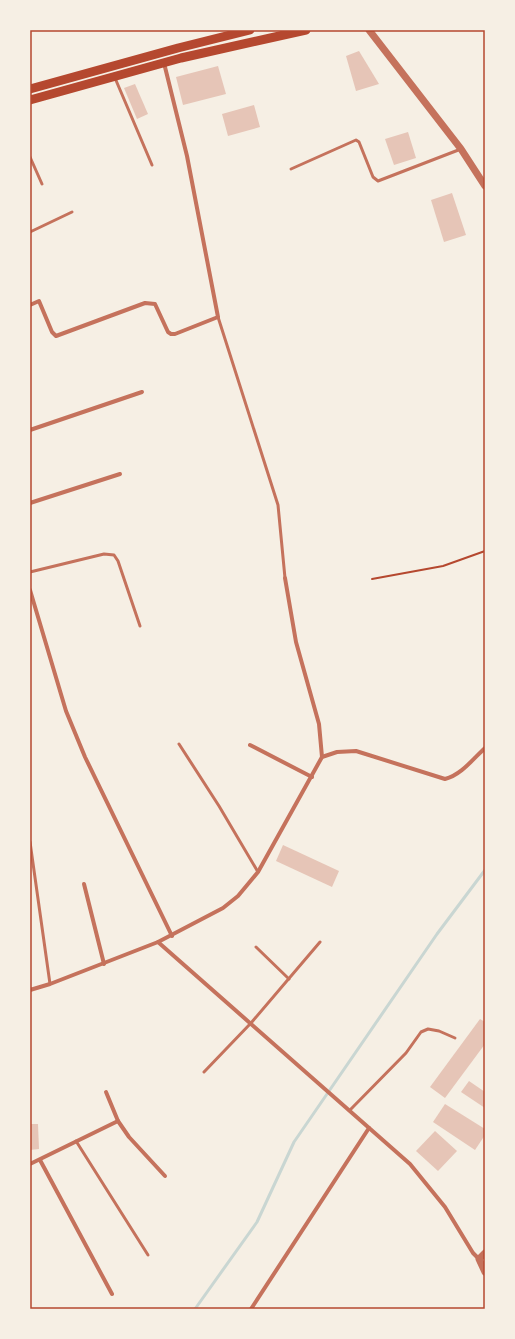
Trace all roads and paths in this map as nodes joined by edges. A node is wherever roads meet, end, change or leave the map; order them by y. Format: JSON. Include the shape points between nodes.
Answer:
{"nodes":[{"id":1,"x":250,"y":30,"type":"edge"},
{"id":2,"x":306,"y":30,"type":"edge"},
{"id":3,"x":369,"y":30,"type":"edge"},
{"id":4,"x":178,"y":48,"type":"junction"},
{"id":5,"x":181,"y":58,"type":"junction"},
{"id":6,"x":164,"y":63,"type":"junction"},
{"id":7,"x":115,"y":76,"type":"junction"},
{"id":8,"x":30,"y":89,"type":"edge"},
{"id":9,"x":30,"y":100,"type":"edge"},
{"id":10,"x":461,"y":149,"type":"junction"},
{"id":11,"x":30,"y":157,"type":"edge"},
{"id":12,"x":152,"y":165,"type":"dead end"},
{"id":13,"x":291,"y":169,"type":"dead end"},
{"id":14,"x":42,"y":184,"type":"dead end"},
{"id":15,"x":485,"y":186,"type":"edge"},
{"id":16,"x":72,"y":212,"type":"dead end"},
{"id":17,"x":30,"y":232,"type":"edge"},
{"id":18,"x":30,"y":305,"type":"edge"},
{"id":19,"x":218,"y":317,"type":"junction"},
{"id":20,"x":142,"y":392,"type":"dead end"},
{"id":21,"x":30,"y":430,"type":"edge"},
{"id":22,"x":120,"y":474,"type":"dead end"},
{"id":23,"x":30,"y":503,"type":"edge"},
{"id":24,"x":485,"y":551,"type":"edge"},
{"id":25,"x":30,"y":572,"type":"edge"},
{"id":26,"x":285,"y":578,"type":"joint"},
{"id":27,"x":372,"y":579,"type":"dead end"},
{"id":28,"x":30,"y":590,"type":"edge"},
{"id":29,"x":140,"y":626,"type":"dead end"},
{"id":30,"x":179,"y":744,"type":"dead end"},
{"id":31,"x":250,"y":745,"type":"dead end"},
{"id":32,"x":485,"y":748,"type":"edge"},
{"id":33,"x":322,"y":757,"type":"junction"},
{"id":34,"x":312,"y":778,"type":"junction"},
{"id":35,"x":30,"y":842,"type":"edge"},
{"id":36,"x":258,"y":872,"type":"junction"},
{"id":37,"x":84,"y":884,"type":"dead end"},
{"id":38,"x":172,"y":936,"type":"junction"},
{"id":39,"x":158,"y":942,"type":"junction"},
{"id":40,"x":320,"y":942,"type":"dead end"},
{"id":41,"x":256,"y":947,"type":"dead end"},
{"id":42,"x":104,"y":964,"type":"junction"},
{"id":43,"x":289,"y":979,"type":"junction"},
{"id":44,"x":50,"y":984,"type":"junction"},
{"id":45,"x":30,"y":990,"type":"edge"},
{"id":46,"x":251,"y":1023,"type":"junction"},
{"id":47,"x":455,"y":1038,"type":"dead end"},
{"id":48,"x":204,"y":1072,"type":"dead end"},
{"id":49,"x":106,"y":1092,"type":"dead end"},
{"id":50,"x":350,"y":1110,"type":"junction"},
{"id":51,"x":118,"y":1121,"type":"junction"},
{"id":52,"x":369,"y":1128,"type":"junction"},
{"id":53,"x":76,"y":1141,"type":"junction"},
{"id":54,"x":40,"y":1160,"type":"junction"},
{"id":55,"x":30,"y":1164,"type":"edge"},
{"id":56,"x":165,"y":1176,"type":"dead end"},
{"id":57,"x":485,"y":1253,"type":"edge"},
{"id":58,"x":148,"y":1255,"type":"dead end"},
{"id":59,"x":479,"y":1259,"type":"junction"},
{"id":60,"x":485,"y":1272,"type":"edge"},
{"id":61,"x":112,"y":1294,"type":"dead end"},
{"id":62,"x":252,"y":1309,"type":"edge"}],
"edges":[{"from":1,"to":4,"type":"main road"},
{"from":2,"to":5,"type":"main road"},
{"from":3,"to":10,"type":"street"},
{"from":4,"to":5,"type":"main road"},
{"from":4,"to":8,"type":"main road"},
{"from":5,"to":6,"type":"main road"},
{"from":6,"to":7,"type":"main road"},
{"from":6,"to":19,"type":"street","via":[[188,156]]},
{"from":7,"to":9,"type":"main road"},
{"from":7,"to":12,"type":"lane"},
{"from":10,"to":13,"type":"lane","via":[[378,181],[373,177],[356,140]]},
{"from":10,"to":15,"type":"street"},
{"from":11,"to":14,"type":"lane"},
{"from":16,"to":17,"type":"lane"},
{"from":18,"to":19,"type":"street","via":[[39,301],[56,336],[145,303],[155,304],[170,334]]},
{"from":19,"to":26,"type":"lane","via":[[278,505]]},
{"from":20,"to":21,"type":"street"},
{"from":22,"to":23,"type":"street"},
{"from":24,"to":27,"type":"path","via":[[443,566]]},
{"from":25,"to":29,"type":"lane","via":[[104,554],[114,555]]},
{"from":26,"to":33,"type":"street","via":[[296,642],[319,724]]},
{"from":28,"to":38,"type":"street","via":[[66,711],[79,744]]},
{"from":30,"to":36,"type":"lane"},
{"from":31,"to":34,"type":"street"},
{"from":32,"to":33,"type":"street","via":[[453,777],[445,779],[356,751],[337,752]]},
{"from":33,"to":34,"type":"street"},
{"from":34,"to":36,"type":"street"},
{"from":35,"to":44,"type":"lane"},
{"from":36,"to":38,"type":"street","via":[[238,896],[223,908]]},
{"from":37,"to":42,"type":"street"},
{"from":38,"to":39,"type":"street"},
{"from":39,"to":42,"type":"street"},
{"from":39,"to":46,"type":"street"},
{"from":40,"to":43,"type":"lane"},
{"from":41,"to":43,"type":"lane"},
{"from":42,"to":44,"type":"street"},
{"from":43,"to":46,"type":"lane"},
{"from":44,"to":45,"type":"street"},
{"from":46,"to":48,"type":"lane"},
{"from":46,"to":50,"type":"street"},
{"from":47,"to":50,"type":"lane","via":[[428,1029],[421,1032],[406,1053]]},
{"from":49,"to":51,"type":"street"},
{"from":50,"to":52,"type":"street"},
{"from":51,"to":53,"type":"street"},
{"from":51,"to":56,"type":"street","via":[[129,1137]]},
{"from":52,"to":59,"type":"street","via":[[410,1164],[445,1207]]},
{"from":52,"to":62,"type":"street"},
{"from":53,"to":54,"type":"street"},
{"from":53,"to":58,"type":"lane"},
{"from":54,"to":55,"type":"street"},
{"from":54,"to":61,"type":"street"},
{"from":57,"to":59,"type":"street"},
{"from":59,"to":60,"type":"street"}]}
